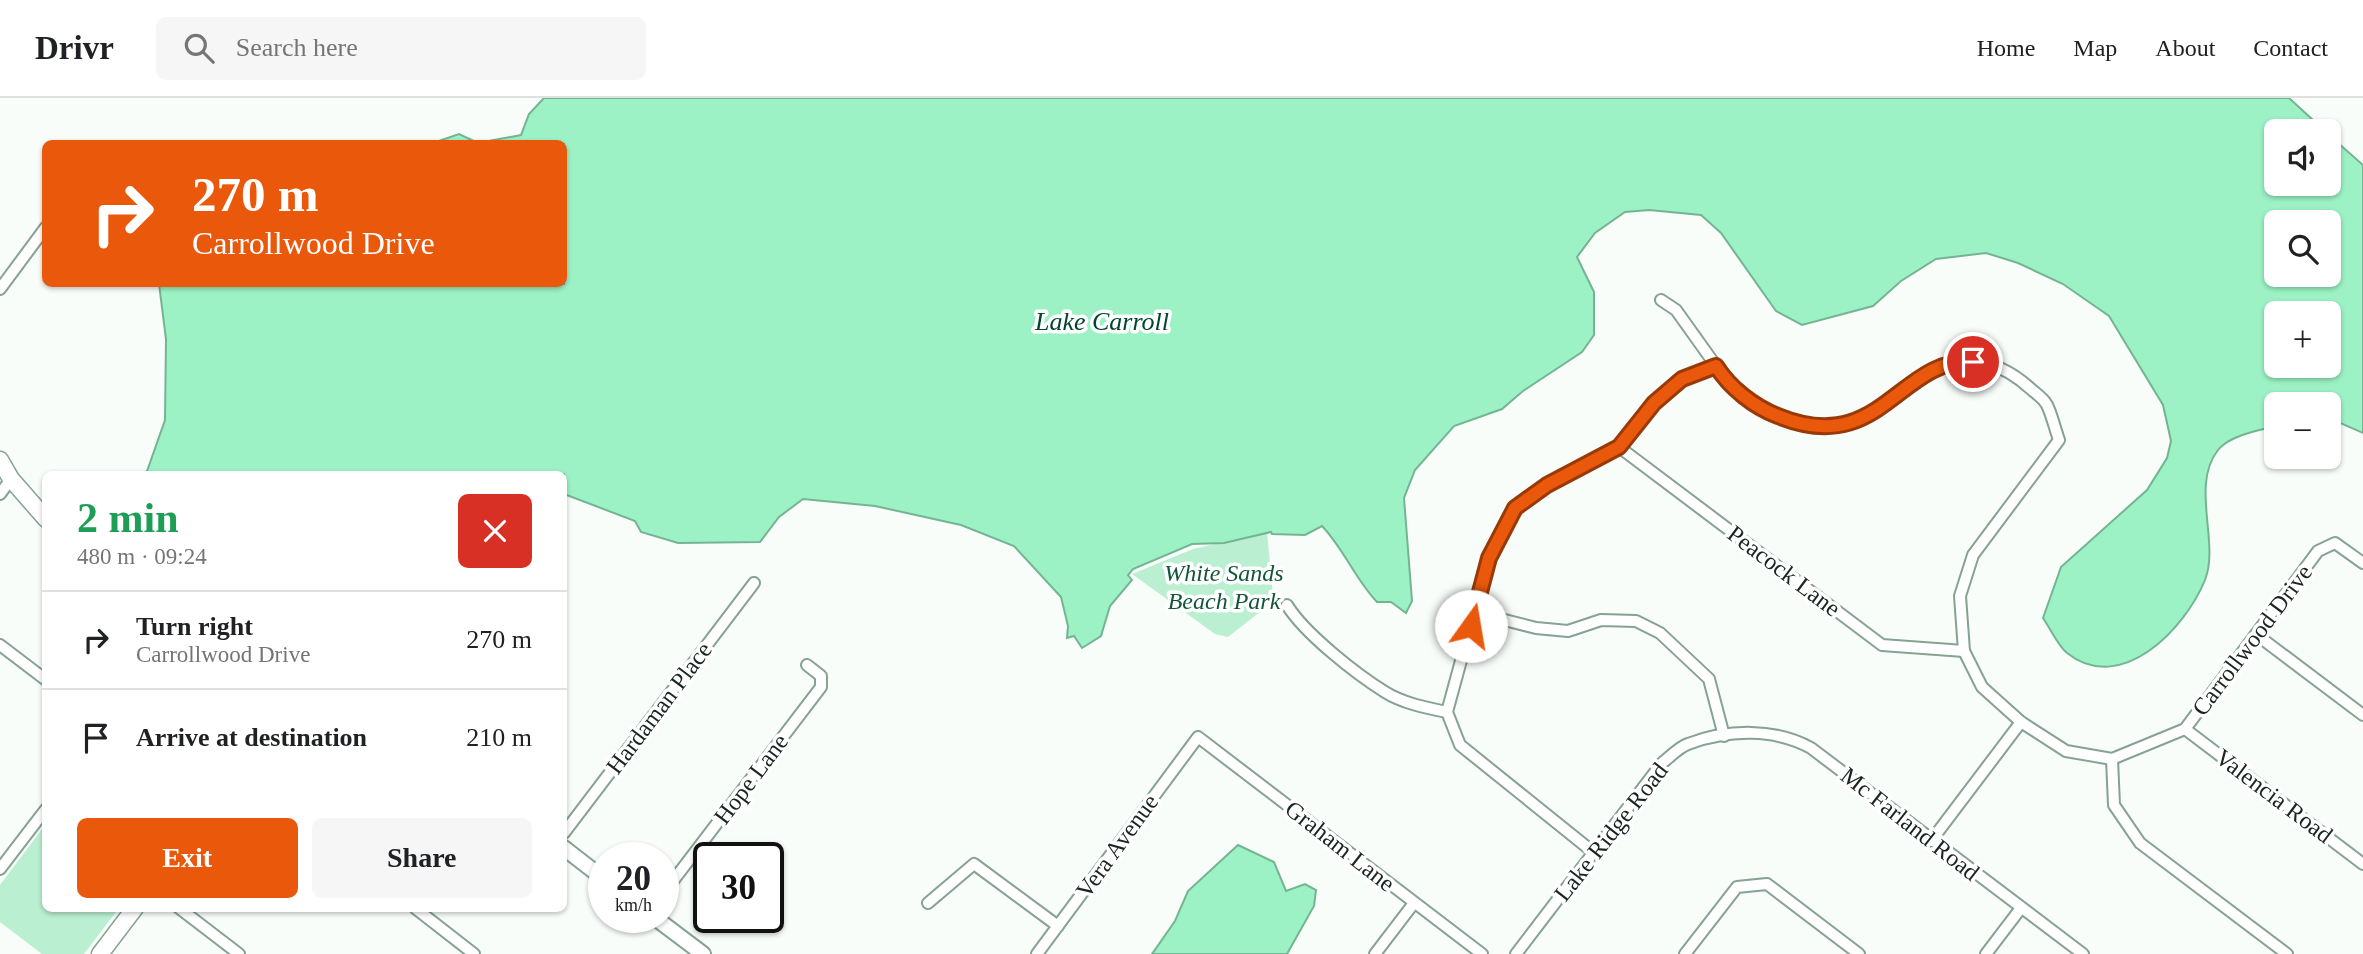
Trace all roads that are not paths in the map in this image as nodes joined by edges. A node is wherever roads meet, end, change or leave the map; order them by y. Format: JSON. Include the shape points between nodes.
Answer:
{"nodes":[{"id":1,"x":42,"y":232,"type":"edge"},
{"id":2,"x":0,"y":289,"type":"edge"},
{"id":3,"x":1661,"y":300,"type":"dead end"},
{"id":4,"x":1716,"y":366,"type":"junction"},
{"id":5,"x":1619,"y":447,"type":"junction"},
{"id":6,"x":0,"y":460,"type":"edge"},
{"id":7,"x":11,"y":479,"type":"junction"},
{"id":8,"x":0,"y":494,"type":"edge"},
{"id":9,"x":42,"y":514,"type":"edge"},
{"id":10,"x":2363,"y":563,"type":"edge"},
{"id":11,"x":754,"y":583,"type":"dead end"},
{"id":12,"x":1287,"y":606,"type":"dead end"},
{"id":13,"x":1473,"y":612,"type":"junction"},
{"id":14,"x":2257,"y":635,"type":"junction"},
{"id":15,"x":0,"y":645,"type":"edge"},
{"id":16,"x":1964,"y":650,"type":"junction"},
{"id":17,"x":807,"y":666,"type":"dead end"},
{"id":18,"x":42,"y":677,"type":"edge"},
{"id":19,"x":1447,"y":712,"type":"junction"},
{"id":20,"x":2363,"y":715,"type":"edge"},
{"id":21,"x":2021,"y":722,"type":"junction"},
{"id":22,"x":2185,"y":729,"type":"junction"},
{"id":23,"x":1724,"y":736,"type":"junction"},
{"id":24,"x":1198,"y":737,"type":"joint"},
{"id":25,"x":2112,"y":759,"type":"junction"},
{"id":26,"x":42,"y":814,"type":"edge"},
{"id":27,"x":567,"y":829,"type":"edge"},
{"id":28,"x":1931,"y":841,"type":"junction"},
{"id":29,"x":567,"y":850,"type":"edge"},
{"id":30,"x":1593,"y":852,"type":"junction"},
{"id":31,"x":2363,"y":864,"type":"edge"},
{"id":32,"x":588,"y":867,"type":"edge"},
{"id":33,"x":0,"y":869,"type":"edge"},
{"id":34,"x":679,"y":873,"type":"edge"},
{"id":35,"x":1414,"y":903,"type":"junction"},
{"id":36,"x":928,"y":904,"type":"dead end"},
{"id":37,"x":2021,"y":908,"type":"junction"},
{"id":38,"x":132,"y":912,"type":"edge"},
{"id":39,"x":184,"y":912,"type":"edge"},
{"id":40,"x":420,"y":912,"type":"edge"},
{"id":41,"x":1058,"y":926,"type":"junction"},
{"id":42,"x":675,"y":933,"type":"edge"},
{"id":43,"x":100,"y":954,"type":"edge"},
{"id":44,"x":239,"y":954,"type":"edge"},
{"id":45,"x":474,"y":954,"type":"edge"},
{"id":46,"x":703,"y":954,"type":"edge"},
{"id":47,"x":1037,"y":954,"type":"edge"},
{"id":48,"x":1375,"y":954,"type":"edge"},
{"id":49,"x":1482,"y":954,"type":"edge"},
{"id":50,"x":1516,"y":954,"type":"edge"},
{"id":51,"x":1685,"y":954,"type":"edge"},
{"id":52,"x":1859,"y":954,"type":"edge"},
{"id":53,"x":1986,"y":954,"type":"edge"},
{"id":54,"x":2082,"y":954,"type":"edge"},
{"id":55,"x":2287,"y":954,"type":"edge"}],
"edges":[{"from":1,"to":2,"type":"street"},
{"from":3,"to":4,"type":"street","via":[[1676,310]]},
{"from":4,"to":5,"type":"street","via":[[1682,379],[1654,403]]},
{"from":4,"to":16,"type":"street","via":[[1762,410],[1797,424],[1838,428],[1864,418],[1933,372],[1959,361],[1988,363],[2017,375],[2046,402],[2059,440],[1973,555],[1960,596]]},
{"from":5,"to":13,"type":"street","via":[[1547,485],[1515,508],[1489,558]]},
{"from":5,"to":16,"type":"street","name":"Peacock Lane","via":[[1882,645]]},
{"from":6,"to":7,"type":"main road"},
{"from":7,"to":8,"type":"street"},
{"from":7,"to":9,"type":"main road"},
{"from":10,"to":14,"type":"street","name":"Carrollwood Drive","via":[[2335,543],[2318,551]]},
{"from":11,"to":27,"type":"street","name":"Hardaman Place"},
{"from":12,"to":19,"type":"street","via":[[1298,623],[1386,693]]},
{"from":13,"to":19,"type":"street"},
{"from":13,"to":23,"type":"street","via":[[1564,630],[1601,620],[1636,621],[1660,633],[1709,679]]},
{"from":14,"to":20,"type":"street"},
{"from":14,"to":22,"type":"street","name":"Carrollwood Drive"},
{"from":15,"to":18,"type":"street"},
{"from":16,"to":21,"type":"street","via":[[1982,687]]},
{"from":17,"to":34,"type":"street","name":"Hope Lane","via":[[821,676],[821,687]]},
{"from":19,"to":30,"type":"street","via":[[1460,745]]},
{"from":21,"to":25,"type":"street","via":[[2066,751]]},
{"from":21,"to":28,"type":"street"},
{"from":22,"to":25,"type":"street","name":"Carrollwood Drive"},
{"from":22,"to":31,"type":"street","name":"Valencia Road"},
{"from":23,"to":28,"type":"street","name":"Mc Farland Road","via":[[1760,732],[1789,736]]},
{"from":23,"to":30,"type":"street","name":"Lake Ridge Road","via":[[1687,744],[1662,763]]},
{"from":24,"to":35,"type":"street","name":"Graham Lane"},
{"from":24,"to":41,"type":"street","name":"Vera Avenue"},
{"from":25,"to":55,"type":"street","via":[[2114,805],[2140,843]]},
{"from":26,"to":33,"type":"street"},
{"from":28,"to":37,"type":"street","name":"Mc Farland Road"},
{"from":29,"to":32,"type":"street"},
{"from":30,"to":50,"type":"street","name":"Lake Ridge Road"},
{"from":35,"to":48,"type":"street"},
{"from":35,"to":49,"type":"street","name":"Graham Lane"},
{"from":36,"to":41,"type":"street","via":[[974,863]]},
{"from":37,"to":53,"type":"street"},
{"from":37,"to":54,"type":"street","name":"Mc Farland Road"},
{"from":38,"to":43,"type":"main road"},
{"from":39,"to":44,"type":"street"},
{"from":40,"to":45,"type":"street"},
{"from":41,"to":47,"type":"street","name":"Vera Avenue"},
{"from":42,"to":46,"type":"street"},
{"from":51,"to":52,"type":"street","via":[[1737,887],[1768,884]]}]}
